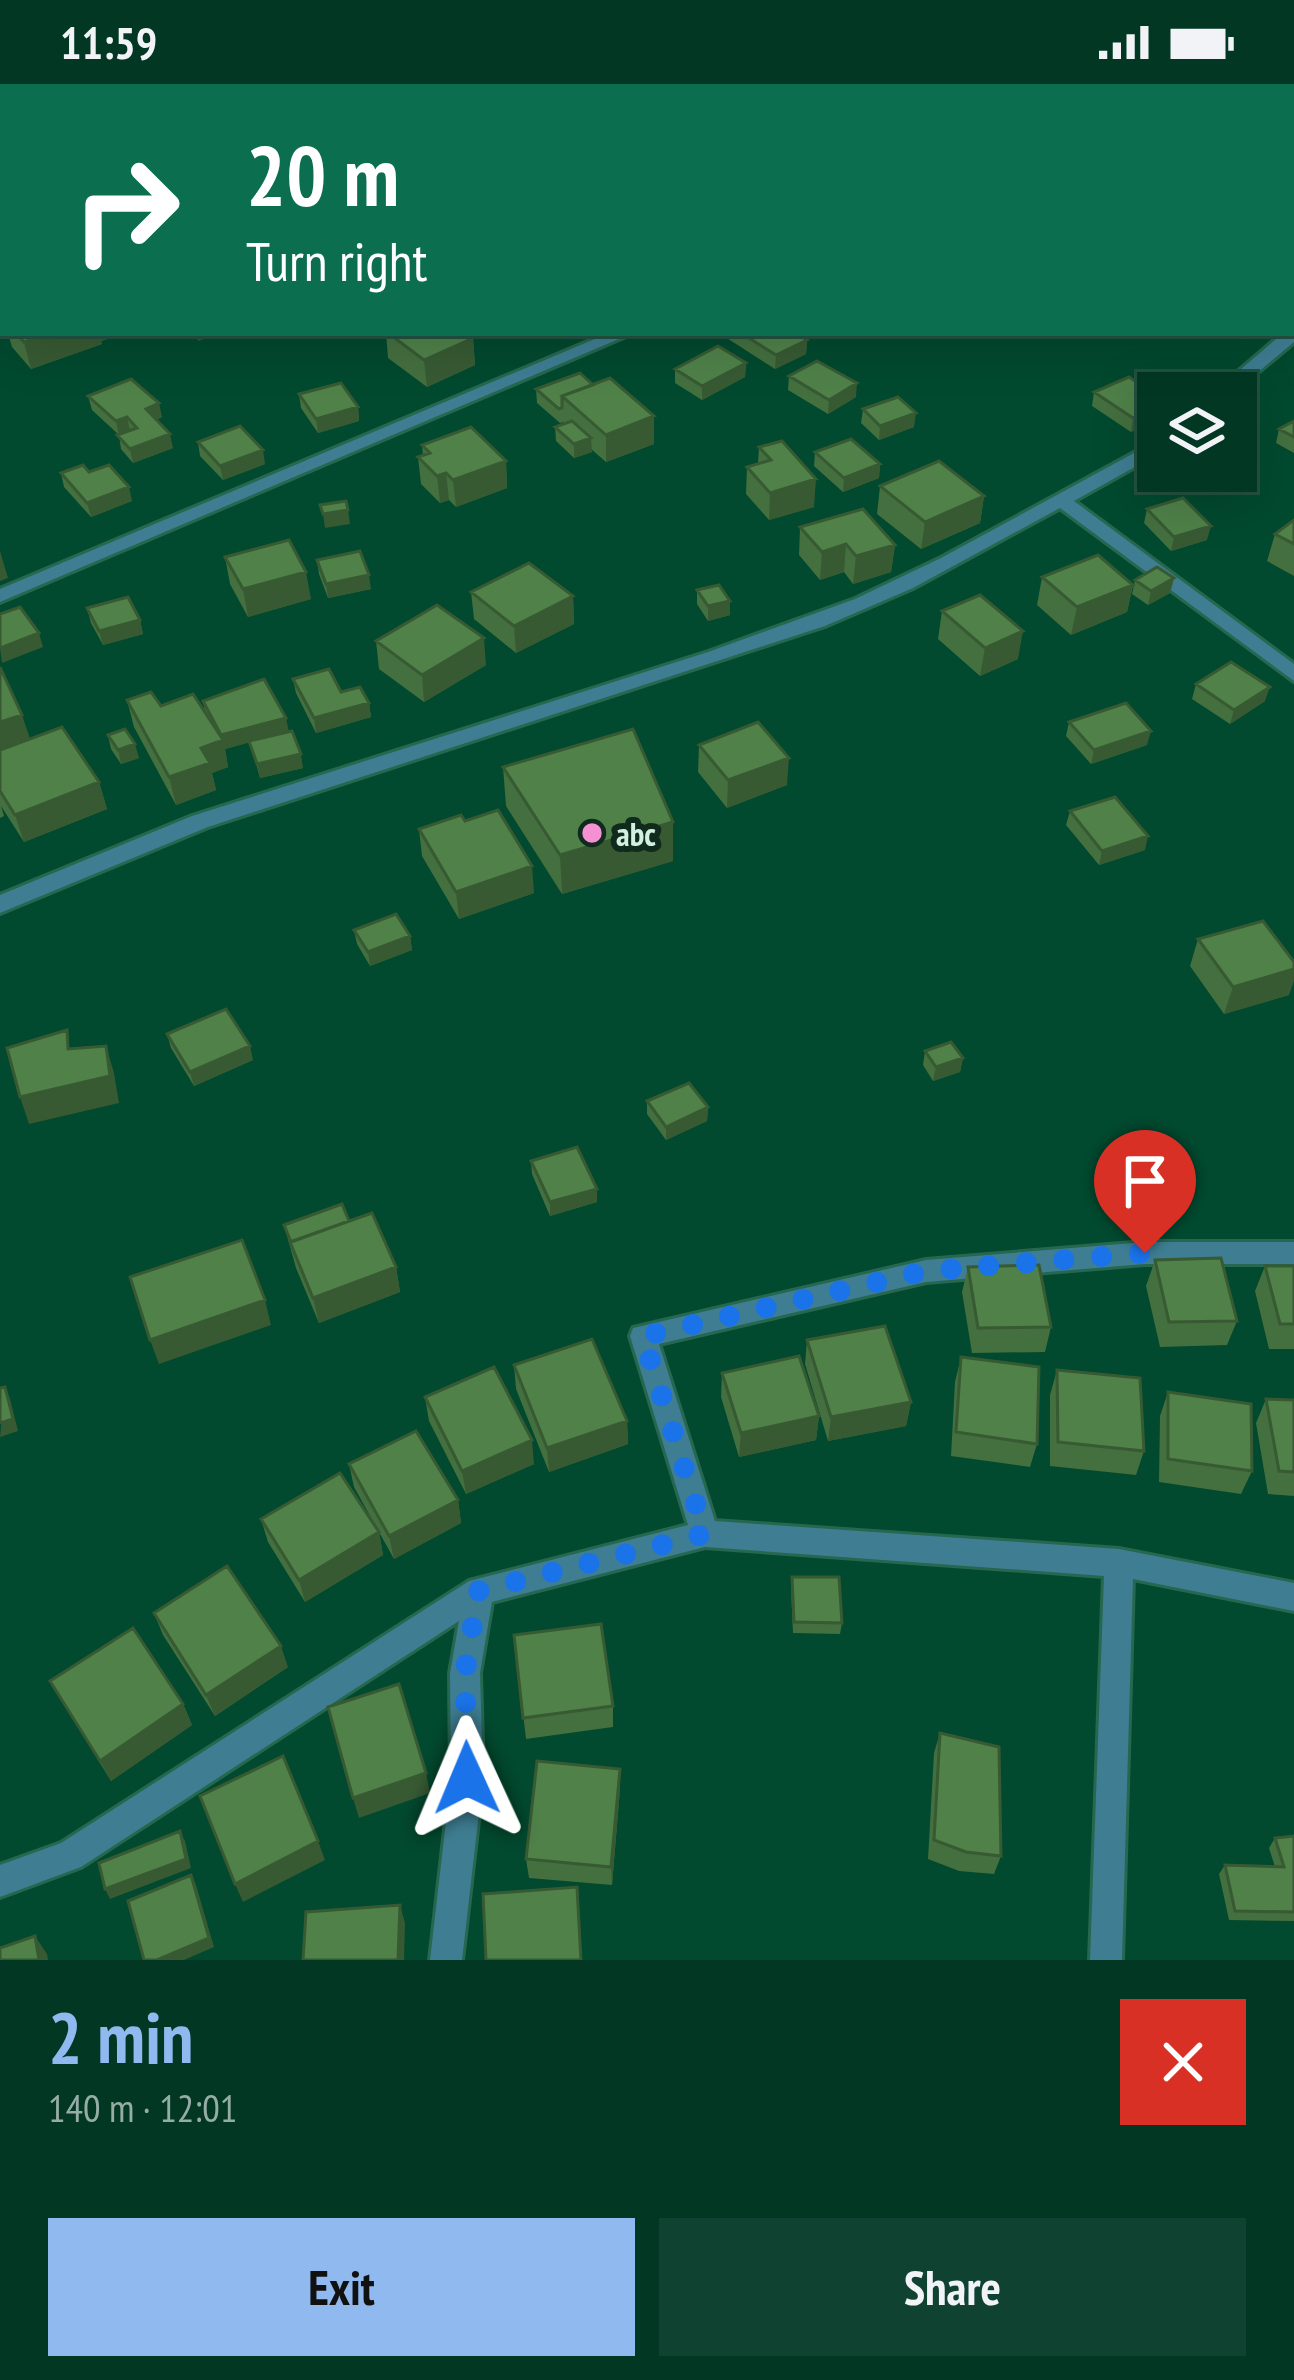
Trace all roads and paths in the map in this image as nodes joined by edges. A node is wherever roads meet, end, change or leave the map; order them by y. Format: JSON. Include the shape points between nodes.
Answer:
{"nodes":[{"id":1,"x":617,"y":336,"type":"edge"},
{"id":2,"x":1290,"y":336,"type":"edge"},
{"id":3,"x":1247,"y":372,"type":"edge"},
{"id":4,"x":1137,"y":457,"type":"edge"},
{"id":5,"x":1060,"y":499,"type":"junction"},
{"id":6,"x":0,"y":596,"type":"edge"},
{"id":7,"x":1294,"y":674,"type":"edge"},
{"id":8,"x":0,"y":904,"type":"edge"},
{"id":9,"x":1294,"y":1253,"type":"edge"},
{"id":10,"x":705,"y":1534,"type":"junction"},
{"id":11,"x":1118,"y":1563,"type":"junction"},
{"id":12,"x":478,"y":1591,"type":"junction"},
{"id":13,"x":1294,"y":1597,"type":"edge"},
{"id":14,"x":0,"y":1881,"type":"edge"},
{"id":15,"x":446,"y":1960,"type":"edge"},
{"id":16,"x":1106,"y":1960,"type":"edge"}],
"edges":[{"from":1,"to":6,"type":"street"},
{"from":2,"to":3,"type":"street"},
{"from":4,"to":5,"type":"street"},
{"from":5,"to":7,"type":"street"},
{"from":5,"to":8,"type":"street","via":[[822,620],[633,685],[292,784]]},
{"from":9,"to":10,"type":"street","via":[[1145,1253],[926,1271],[643,1336]]},
{"from":10,"to":11,"type":"street"},
{"from":10,"to":12,"type":"street"},
{"from":11,"to":13,"type":"street"},
{"from":11,"to":16,"type":"street"},
{"from":12,"to":14,"type":"street","via":[[70,1856]]},
{"from":12,"to":15,"type":"street"}]}
